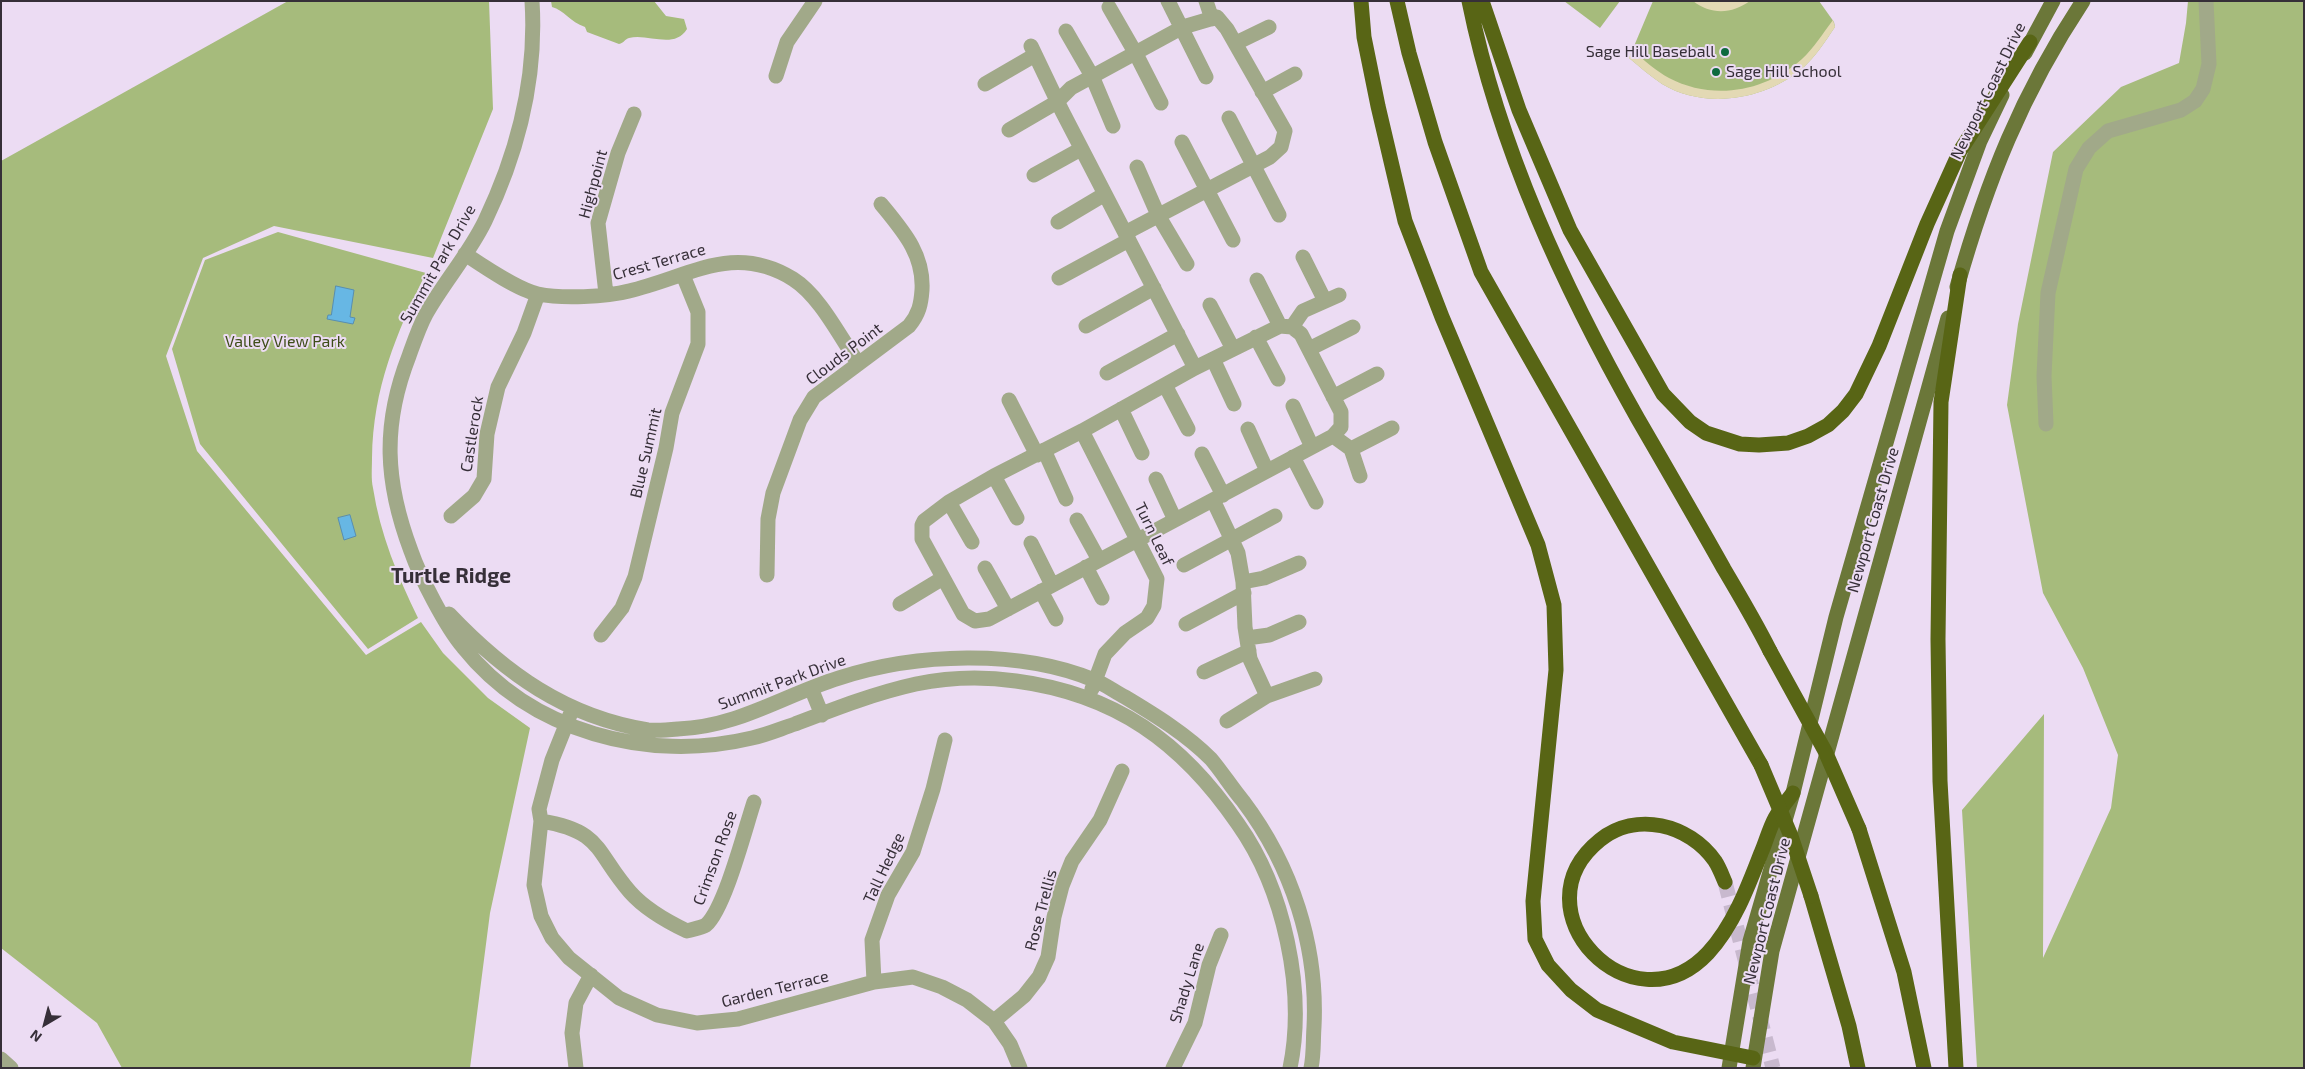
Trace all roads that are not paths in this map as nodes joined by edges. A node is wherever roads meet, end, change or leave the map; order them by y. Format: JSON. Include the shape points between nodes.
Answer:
{"nodes":[{"id":1,"x":532,"y":1,"type":"edge"},
{"id":2,"x":814,"y":1,"type":"edge"},
{"id":3,"x":1168,"y":1,"type":"edge"},
{"id":4,"x":1206,"y":1,"type":"edge"},
{"id":5,"x":1361,"y":1,"type":"edge"},
{"id":6,"x":1397,"y":1,"type":"edge"},
{"id":7,"x":1469,"y":1,"type":"edge"},
{"id":8,"x":1482,"y":1,"type":"edge"},
{"id":9,"x":2053,"y":1,"type":"edge"},
{"id":10,"x":2083,"y":1,"type":"edge"},
{"id":11,"x":2206,"y":1,"type":"edge"},
{"id":12,"x":1109,"y":7,"type":"dead end"},
{"id":13,"x":1214,"y":18,"type":"junction"},
{"id":14,"x":1183,"y":27,"type":"junction"},
{"id":15,"x":1269,"y":27,"type":"dead end"},
{"id":16,"x":1066,"y":32,"type":"dead end"},
{"id":17,"x":2030,"y":42,"type":"junction"},
{"id":18,"x":1236,"y":43,"type":"junction"},
{"id":19,"x":1136,"y":54,"type":"junction"},
{"id":20,"x":1295,"y":74,"type":"dead end"},
{"id":21,"x":776,"y":76,"type":"dead end"},
{"id":22,"x":1092,"y":76,"type":"junction"},
{"id":23,"x":1206,"y":77,"type":"dead end"},
{"id":24,"x":985,"y":84,"type":"dead end"},
{"id":25,"x":1262,"y":92,"type":"junction"},
{"id":26,"x":1057,"y":102,"type":"junction"},
{"id":27,"x":1160,"y":103,"type":"dead end"},
{"id":28,"x":634,"y":114,"type":"dead end"},
{"id":29,"x":1229,"y":118,"type":"dead end"},
{"id":30,"x":1113,"y":126,"type":"dead end"},
{"id":31,"x":1009,"y":130,"type":"dead end"},
{"id":32,"x":1182,"y":142,"type":"dead end"},
{"id":33,"x":1081,"y":149,"type":"junction"},
{"id":34,"x":1253,"y":166,"type":"junction"},
{"id":35,"x":1137,"y":167,"type":"dead end"},
{"id":36,"x":1034,"y":175,"type":"dead end"},
{"id":37,"x":1207,"y":190,"type":"junction"},
{"id":38,"x":1104,"y":194,"type":"junction"},
{"id":39,"x":881,"y":204,"type":"dead end"},
{"id":40,"x":1158,"y":215,"type":"junction"},
{"id":41,"x":1279,"y":215,"type":"dead end"},
{"id":42,"x":1058,"y":222,"type":"dead end"},
{"id":43,"x":1127,"y":237,"type":"junction"},
{"id":44,"x":1233,"y":240,"type":"dead end"},
{"id":45,"x":465,"y":254,"type":"junction"},
{"id":46,"x":1302,"y":257,"type":"dead end"},
{"id":47,"x":1187,"y":264,"type":"dead end"},
{"id":48,"x":683,"y":275,"type":"junction"},
{"id":49,"x":1960,"y":276,"type":"junction"},
{"id":50,"x":1059,"y":278,"type":"dead end"},
{"id":51,"x":1257,"y":280,"type":"dead end"},
{"id":52,"x":1154,"y":288,"type":"junction"},
{"id":53,"x":538,"y":294,"type":"junction"},
{"id":54,"x":606,"y":294,"type":"junction"},
{"id":55,"x":1210,"y":304,"type":"dead end"},
{"id":56,"x":1086,"y":326,"type":"dead end"},
{"id":57,"x":1286,"y":326,"type":"junction"},
{"id":58,"x":1354,"y":327,"type":"dead end"},
{"id":59,"x":1178,"y":334,"type":"junction"},
{"id":60,"x":1256,"y":337,"type":"junction"},
{"id":61,"x":1234,"y":349,"type":"junction"},
{"id":62,"x":1309,"y":349,"type":"junction"},
{"id":63,"x":1213,"y":359,"type":"junction"},
{"id":64,"x":858,"y":363,"type":"junction"},
{"id":65,"x":1195,"y":368,"type":"junction"},
{"id":66,"x":1107,"y":373,"type":"dead end"},
{"id":67,"x":1377,"y":374,"type":"dead end"},
{"id":68,"x":1278,"y":379,"type":"dead end"},
{"id":69,"x":1165,"y":385,"type":"junction"},
{"id":70,"x":1333,"y":397,"type":"junction"},
{"id":71,"x":1009,"y":400,"type":"dead end"},
{"id":72,"x":1234,"y":404,"type":"dead end"},
{"id":73,"x":1293,"y":406,"type":"dead end"},
{"id":74,"x":1121,"y":410,"type":"junction"},
{"id":75,"x":2046,"y":424,"type":"dead end"},
{"id":76,"x":1392,"y":428,"type":"dead end"},
{"id":77,"x":1188,"y":429,"type":"dead end"},
{"id":78,"x":1248,"y":429,"type":"dead end"},
{"id":79,"x":1082,"y":431,"type":"junction"},
{"id":80,"x":1333,"y":436,"type":"junction"},
{"id":81,"x":1312,"y":447,"type":"junction"},
{"id":82,"x":1351,"y":449,"type":"junction"},
{"id":83,"x":1040,"y":452,"type":"junction"},
{"id":84,"x":1142,"y":453,"type":"dead end"},
{"id":85,"x":1202,"y":454,"type":"dead end"},
{"id":86,"x":1293,"y":457,"type":"junction"},
{"id":87,"x":1267,"y":471,"type":"junction"},
{"id":88,"x":994,"y":476,"type":"junction"},
{"id":89,"x":1360,"y":476,"type":"dead end"},
{"id":90,"x":1156,"y":479,"type":"dead end"},
{"id":91,"x":1218,"y":497,"type":"junction"},
{"id":92,"x":1066,"y":499,"type":"dead end"},
{"id":93,"x":949,"y":502,"type":"junction"},
{"id":94,"x":1316,"y":502,"type":"dead end"},
{"id":95,"x":451,"y":516,"type":"dead end"},
{"id":96,"x":1275,"y":516,"type":"dead end"},
{"id":97,"x":1017,"y":518,"type":"dead end"},
{"id":98,"x":1077,"y":520,"type":"dead end"},
{"id":99,"x":1175,"y":520,"type":"junction"},
{"id":100,"x":1232,"y":540,"type":"junction"},
{"id":101,"x":1138,"y":541,"type":"junction"},
{"id":102,"x":972,"y":542,"type":"dead end"},
{"id":103,"x":1031,"y":543,"type":"dead end"},
{"id":104,"x":1299,"y":563,"type":"dead end"},
{"id":105,"x":1093,"y":564,"type":"junction"},
{"id":106,"x":1184,"y":565,"type":"dead end"},
{"id":107,"x":985,"y":568,"type":"dead end"},
{"id":108,"x":767,"y":575,"type":"dead end"},
{"id":109,"x":944,"y":578,"type":"junction"},
{"id":110,"x":1046,"y":588,"type":"junction"},
{"id":111,"x":1244,"y":588,"type":"junction"},
{"id":112,"x":434,"y":598,"type":"junction"},
{"id":113,"x":1102,"y":598,"type":"dead end"},
{"id":114,"x":900,"y":604,"type":"dead end"},
{"id":115,"x":1008,"y":609,"type":"junction"},
{"id":116,"x":1056,"y":620,"type":"dead end"},
{"id":117,"x":1299,"y":622,"type":"dead end"},
{"id":118,"x":1186,"y":624,"type":"dead end"},
{"id":119,"x":601,"y":635,"type":"dead end"},
{"id":120,"x":1248,"y":645,"type":"junction"},
{"id":121,"x":869,"y":670,"type":"junction"},
{"id":122,"x":1204,"y":672,"type":"dead end"},
{"id":123,"x":1315,"y":679,"type":"dead end"},
{"id":124,"x":1095,"y":680,"type":"junction"},
{"id":125,"x":811,"y":688,"type":"junction"},
{"id":126,"x":879,"y":694,"type":"junction"},
{"id":127,"x":1266,"y":696,"type":"junction"},
{"id":128,"x":1089,"y":698,"type":"junction"},
{"id":129,"x":572,"y":709,"type":"junction"},
{"id":130,"x":822,"y":715,"type":"junction"},
{"id":131,"x":1227,"y":721,"type":"dead end"},
{"id":132,"x":566,"y":724,"type":"junction"},
{"id":133,"x":945,"y":740,"type":"dead end"},
{"id":134,"x":1122,"y":771,"type":"dead end"},
{"id":135,"x":1793,"y":793,"type":"junction"},
{"id":136,"x":754,"y":802,"type":"dead end"},
{"id":137,"x":541,"y":820,"type":"junction"},
{"id":138,"x":1725,"y":882,"type":"tunnel mouth"},
{"id":139,"x":1221,"y":935,"type":"dead end"},
{"id":140,"x":590,"y":975,"type":"junction"},
{"id":141,"x":874,"y":982,"type":"junction"},
{"id":142,"x":994,"y":1021,"type":"junction"},
{"id":143,"x":1,"y":1058,"type":"edge"},
{"id":144,"x":1730,"y":1060,"type":"edge"},
{"id":145,"x":1753,"y":1063,"type":"edge"},
{"id":146,"x":11,"y":1068,"type":"edge"},
{"id":147,"x":576,"y":1068,"type":"edge"},
{"id":148,"x":1020,"y":1068,"type":"edge"},
{"id":149,"x":1172,"y":1068,"type":"edge"},
{"id":150,"x":1290,"y":1068,"type":"edge"},
{"id":151,"x":1311,"y":1068,"type":"edge"},
{"id":152,"x":1858,"y":1068,"type":"edge"},
{"id":153,"x":1924,"y":1068,"type":"edge"},
{"id":154,"x":1956,"y":1068,"type":"edge"}],
"edges":[{"from":1,"to":45,"type":"street","name":"Summit Park Drive","via":[[533,51],[528,98],[512,156],[484,222]]},
{"from":2,"to":21,"type":"street","via":[[786,42]]},
{"from":3,"to":14,"type":"street"},
{"from":4,"to":13,"type":"street"},
{"from":5,"to":144,"type":"highway","via":[[1364,36],[1405,221],[1538,546],[1554,605],[1556,670],[1533,901],[1536,939],[1548,965],[1571,990],[1597,1010],[1673,1042]]},
{"from":6,"to":152,"type":"highway","bridge":true,"via":[[1435,142],[1481,272],[1761,765],[1811,896]]},
{"from":7,"to":153,"type":"highway","bridge":true,"via":[[1489,86],[1511,151],[1570,290],[1825,751],[1859,829],[1904,972]]},
{"from":8,"to":17,"type":"highway","via":[[1519,110],[1570,230],[1664,394],[1706,434],[1740,444],[1788,443],[1828,425],[1856,394],[1960,151]]},
{"from":9,"to":17,"type":"main road","name":"Newport Coast Drive"},
{"from":10,"to":49,"type":"main road","name":"Newport Coast Drive","via":[[2040,70],[2005,144]]},
{"from":11,"to":75,"type":"street","via":[[2209,64],[2203,89],[2194,101],[2181,110],[2108,131],[2090,148],[2076,169],[2048,293],[2044,376]]},
{"from":12,"to":19,"type":"street"},
{"from":13,"to":14,"type":"street"},
{"from":13,"to":18,"type":"street","via":[[1228,29]]},
{"from":14,"to":19,"type":"street"},
{"from":14,"to":23,"type":"street"},
{"from":15,"to":18,"type":"street"},
{"from":16,"to":22,"type":"street"},
{"from":17,"to":135,"type":"main road","name":"Newport Coast Drive","via":[[1980,142],[1947,231],[1836,617]]},
{"from":18,"to":25,"type":"street"},
{"from":19,"to":22,"type":"street"},
{"from":19,"to":27,"type":"street"},
{"from":20,"to":25,"type":"street"},
{"from":22,"to":26,"type":"street","via":[[1071,88]]},
{"from":22,"to":30,"type":"street"},
{"from":24,"to":26,"type":"street","via":[[1033,51]]},
{"from":25,"to":34,"type":"street","via":[[1284,131],[1281,147]]},
{"from":26,"to":31,"type":"street"},
{"from":26,"to":33,"type":"street"},
{"from":28,"to":54,"type":"street","name":"Highpoint","via":[[618,153],[598,223]]},
{"from":29,"to":34,"type":"street"},
{"from":32,"to":37,"type":"street"},
{"from":33,"to":36,"type":"street"},
{"from":33,"to":38,"type":"street"},
{"from":34,"to":37,"type":"street"},
{"from":34,"to":41,"type":"street"},
{"from":35,"to":40,"type":"street"},
{"from":37,"to":40,"type":"street"},
{"from":37,"to":44,"type":"street"},
{"from":38,"to":42,"type":"street"},
{"from":38,"to":43,"type":"street"},
{"from":39,"to":64,"type":"street","name":"Clouds Point","via":[[918,255],[922,301],[910,326]]},
{"from":40,"to":43,"type":"street"},
{"from":40,"to":47,"type":"street"},
{"from":43,"to":50,"type":"street"},
{"from":43,"to":52,"type":"street"},
{"from":45,"to":53,"type":"street","name":"Crest Terrace","via":[[496,275]]},
{"from":45,"to":112,"type":"street","name":"Summit Park Drive","via":[[424,317],[404,370],[389,430],[390,466],[397,508],[412,555]]},
{"from":46,"to":57,"type":"street","via":[[1332,298],[1303,311]]},
{"from":48,"to":54,"type":"street","name":"Crest Terrace","via":[[628,292]]},
{"from":48,"to":64,"type":"street","name":"Crest Terrace","via":[[713,264],[751,262],[794,280],[813,297]]},
{"from":48,"to":119,"type":"street","name":"Blue Summit","via":[[698,312],[698,344],[672,413],[635,577],[622,608]]},
{"from":49,"to":145,"type":"main road","name":"Newport Coast Drive","via":[[1772,951]]},
{"from":49,"to":154,"type":"highway","via":[[1941,402],[1938,639],[1940,781]]},
{"from":51,"to":57,"type":"street"},
{"from":52,"to":56,"type":"street"},
{"from":52,"to":59,"type":"street"},
{"from":53,"to":54,"type":"street","name":"Crest Terrace"},
{"from":53,"to":95,"type":"street","name":"Castlerock","via":[[524,333],[498,387],[487,434],[484,479],[474,496]]},
{"from":55,"to":61,"type":"street"},
{"from":57,"to":60,"type":"street"},
{"from":57,"to":62,"type":"street","via":[[1302,334]]},
{"from":58,"to":62,"type":"street"},
{"from":59,"to":65,"type":"street"},
{"from":59,"to":66,"type":"street"},
{"from":60,"to":61,"type":"street"},
{"from":60,"to":68,"type":"street"},
{"from":61,"to":63,"type":"street"},
{"from":62,"to":70,"type":"street"},
{"from":63,"to":65,"type":"street"},
{"from":63,"to":72,"type":"street"},
{"from":64,"to":108,"type":"street","name":"Clouds Point","via":[[814,397],[800,420],[773,493],[768,519]]},
{"from":65,"to":69,"type":"street"},
{"from":67,"to":70,"type":"street"},
{"from":69,"to":74,"type":"street"},
{"from":69,"to":77,"type":"street"},
{"from":70,"to":80,"type":"street","via":[[1341,412],[1340,427]]},
{"from":71,"to":83,"type":"street"},
{"from":73,"to":81,"type":"street"},
{"from":74,"to":79,"type":"street"},
{"from":74,"to":84,"type":"street"},
{"from":76,"to":82,"type":"street"},
{"from":78,"to":87,"type":"street"},
{"from":79,"to":83,"type":"street"},
{"from":79,"to":101,"type":"street","name":"Turn Leaf"},
{"from":80,"to":81,"type":"street"},
{"from":80,"to":82,"type":"street"},
{"from":81,"to":86,"type":"street"},
{"from":82,"to":89,"type":"street"},
{"from":83,"to":88,"type":"street"},
{"from":83,"to":92,"type":"street"},
{"from":85,"to":91,"type":"street"},
{"from":86,"to":87,"type":"street"},
{"from":86,"to":94,"type":"street"},
{"from":87,"to":91,"type":"street"},
{"from":88,"to":93,"type":"street"},
{"from":88,"to":97,"type":"street"},
{"from":90,"to":99,"type":"street"},
{"from":91,"to":99,"type":"street"},
{"from":91,"to":100,"type":"street"},
{"from":93,"to":102,"type":"street"},
{"from":93,"to":109,"type":"street","via":[[922,525],[922,539]]},
{"from":96,"to":100,"type":"street"},
{"from":98,"to":105,"type":"street"},
{"from":99,"to":101,"type":"street"},
{"from":100,"to":106,"type":"street"},
{"from":100,"to":111,"type":"street"},
{"from":101,"to":105,"type":"street"},
{"from":101,"to":124,"type":"street","name":"Turn Leaf","via":[[1157,579],[1154,606],[1147,618],[1125,633],[1105,654]]},
{"from":103,"to":110,"type":"street"},
{"from":104,"to":111,"type":"street"},
{"from":105,"to":110,"type":"street"},
{"from":105,"to":113,"type":"street"},
{"from":107,"to":115,"type":"street"},
{"from":109,"to":114,"type":"street"},
{"from":109,"to":115,"type":"street","via":[[963,614],[975,621],[989,619]]},
{"from":110,"to":115,"type":"street"},
{"from":110,"to":116,"type":"street"},
{"from":111,"to":118,"type":"street"},
{"from":111,"to":120,"type":"street"},
{"from":112,"to":129,"type":"street","name":"Summit Park Drive","via":[[501,664]]},
{"from":112,"to":132,"type":"street","name":"Summit Park Drive","via":[[458,643],[478,665],[514,695]]},
{"from":117,"to":120,"type":"street"},
{"from":120,"to":122,"type":"street"},
{"from":120,"to":127,"type":"street","via":[[1250,659]]},
{"from":121,"to":124,"type":"street","name":"Summit Park Drive","via":[[945,658],[1006,660],[1046,666]]},
{"from":121,"to":125,"type":"street","name":"Summit Park Drive"},
{"from":121,"to":126,"type":"street"},
{"from":123,"to":127,"type":"street"},
{"from":124,"to":128,"type":"street","name":"Turn Leaf"},
{"from":124,"to":151,"type":"street","name":"Summit Park Drive","via":[[1154,714],[1211,760],[1255,818],[1282,862],[1304,923],[1316,994]]},
{"from":125,"to":129,"type":"street","name":"Summit Park Drive","via":[[728,722],[696,728],[651,730]]},
{"from":125,"to":130,"type":"street"},
{"from":126,"to":128,"type":"street","name":"Summit Park Drive","via":[[950,678],[976,677],[1039,684]]},
{"from":126,"to":130,"type":"street","name":"Summit Park Drive"},
{"from":127,"to":131,"type":"street"},
{"from":128,"to":150,"type":"street","name":"Summit Park Drive","via":[[1118,711],[1173,748],[1202,776],[1247,836],[1274,898],[1289,952],[1294,1007]]},
{"from":129,"to":132,"type":"street","name":"Garden Terrace"},
{"from":130,"to":132,"type":"street","name":"Summit Park Drive","via":[[752,738],[680,748],[612,739]]},
{"from":132,"to":137,"type":"street","name":"Garden Terrace","via":[[539,809]]},
{"from":133,"to":141,"type":"street","name":"Tall Hedge","via":[[913,852],[888,895],[872,940]]},
{"from":134,"to":142,"type":"street","name":"Rose Trellis","via":[[1100,820],[1072,861],[1054,917],[1048,957],[1039,977],[1024,996]]},
{"from":135,"to":138,"type":"highway","via":[[1775,818],[1750,883],[1723,933],[1690,969],[1652,980],[1608,968],[1592,954],[1571,915],[1568,892],[1575,870],[1587,850],[1607,834],[1629,825],[1653,823],[1675,829],[1698,842],[1715,861]]},
{"from":135,"to":144,"type":"main road","name":"Newport Coast Drive","via":[[1750,941]]},
{"from":136,"to":137,"type":"street","name":"Crimson Rose","via":[[722,897],[712,917],[704,926],[687,931],[652,912],[630,892],[597,845],[577,830]]},
{"from":137,"to":140,"type":"street","name":"Garden Terrace","via":[[534,885],[541,916],[558,945]]},
{"from":139,"to":149,"type":"street","name":"Shady Lane","via":[[1209,965],[1195,1024]]},
{"from":140,"to":141,"type":"street","name":"Garden Terrace","via":[[619,998],[634,1005],[657,1015],[697,1023],[738,1019]]},
{"from":140,"to":147,"type":"street","via":[[576,1003],[572,1032]]},
{"from":141,"to":142,"type":"street","name":"Garden Terrace","via":[[913,977],[967,1000]]},
{"from":142,"to":148,"type":"street","name":"Garden Terrace","via":[[1010,1044]]},
{"from":143,"to":146,"type":"street"},
{"from":144,"to":145,"type":"highway"}]}
